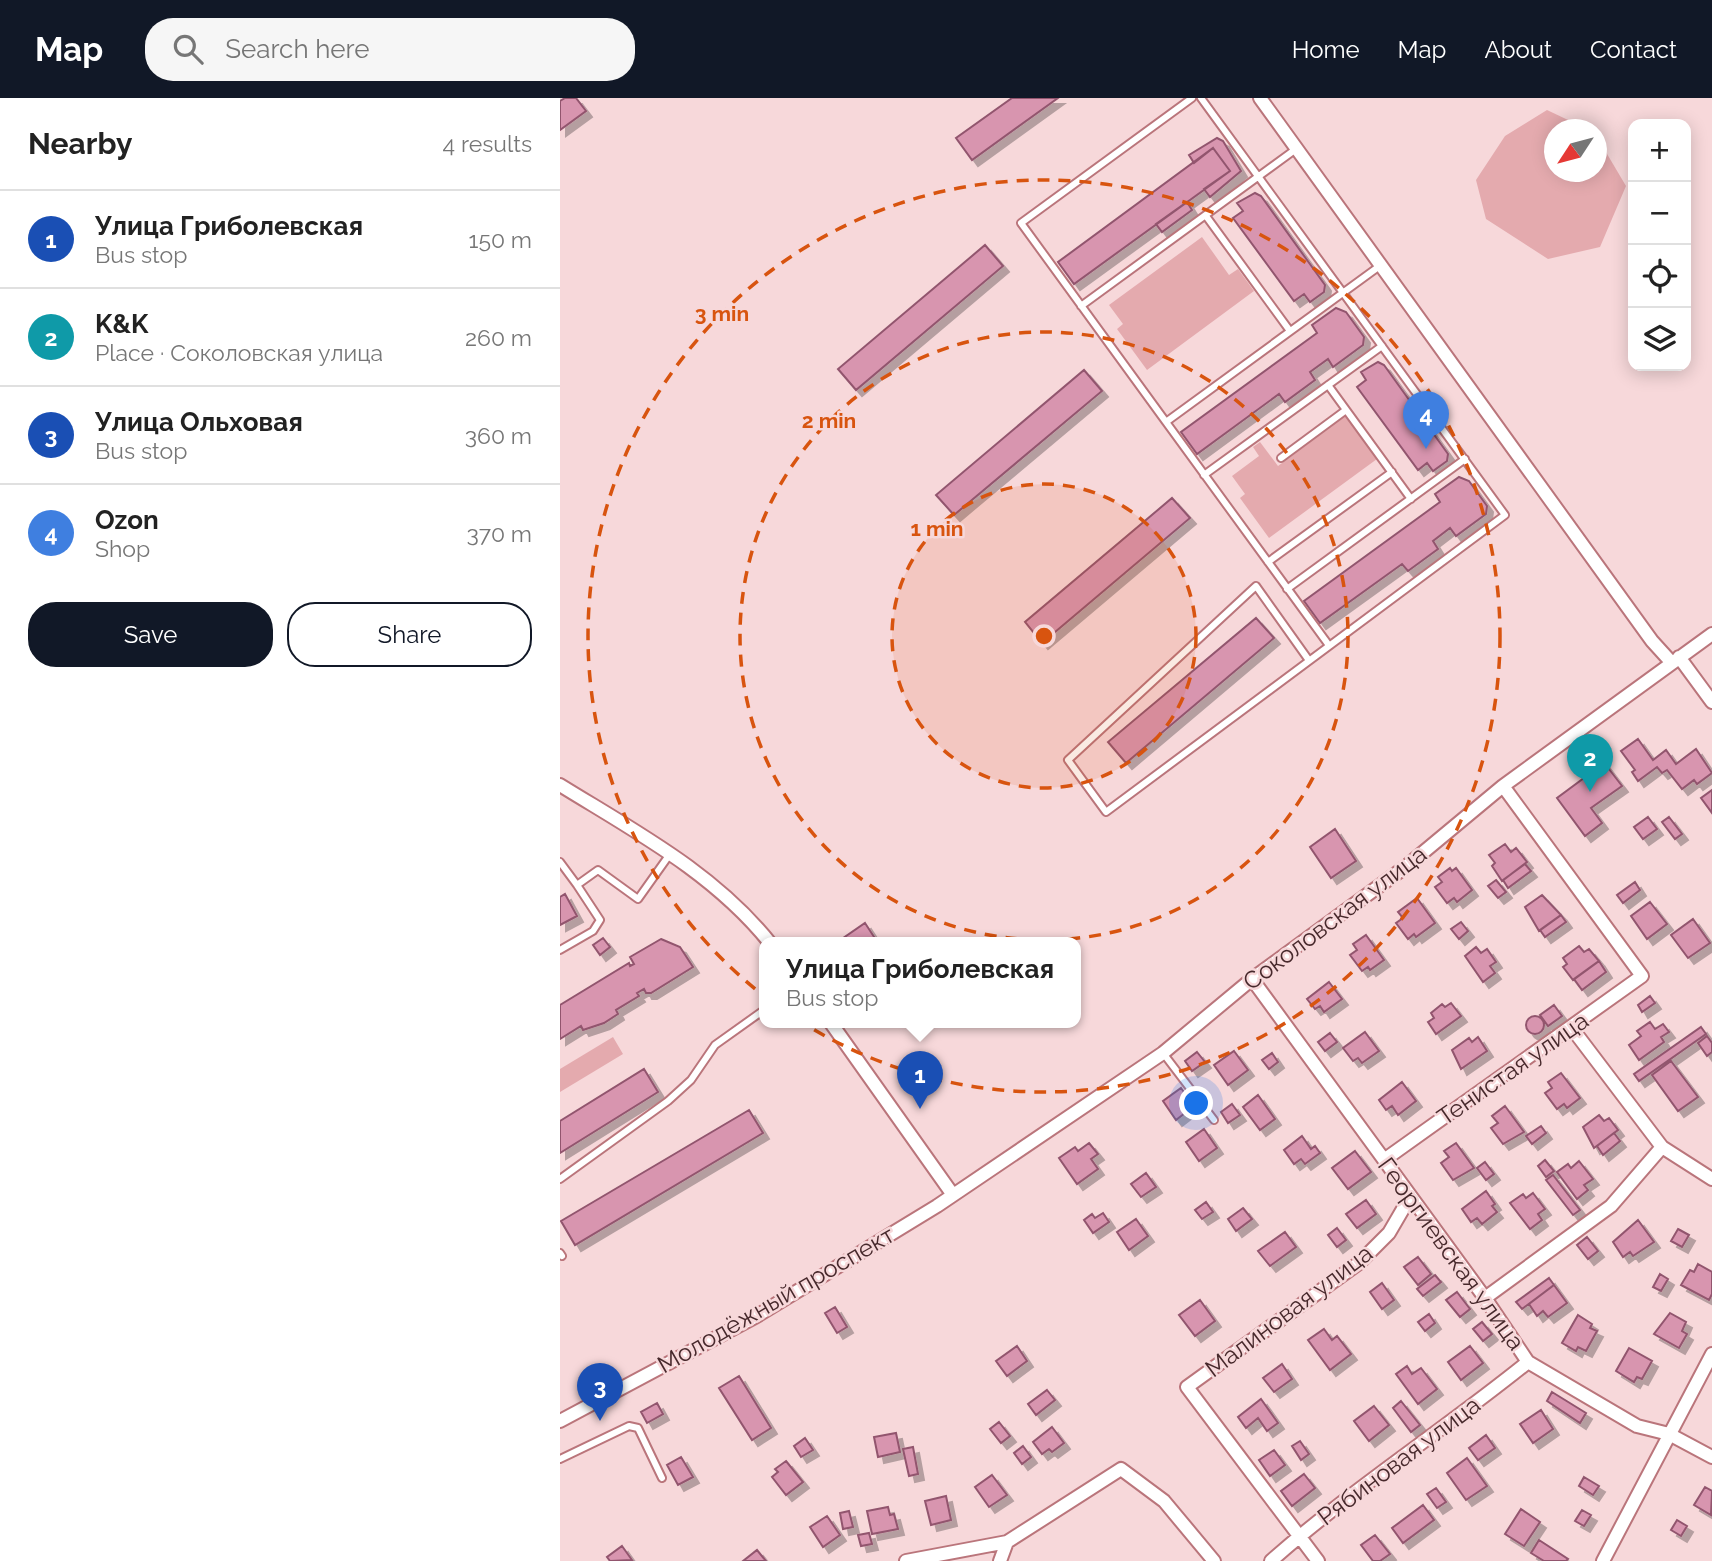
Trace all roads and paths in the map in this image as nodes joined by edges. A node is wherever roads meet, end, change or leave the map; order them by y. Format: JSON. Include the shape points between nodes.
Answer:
{"nodes":[{"id":1,"x":1192,"y":98,"type":"edge"},
{"id":2,"x":1201,"y":98,"type":"edge"},
{"id":3,"x":1260,"y":98,"type":"edge"},
{"id":4,"x":1296,"y":149,"type":"junction"},
{"id":5,"x":1259,"y":177,"type":"junction"},
{"id":6,"x":1206,"y":216,"type":"junction"},
{"id":7,"x":1381,"y":265,"type":"junction"},
{"id":8,"x":1343,"y":292,"type":"junction"},
{"id":9,"x":1081,"y":306,"type":"junction"},
{"id":10,"x":1290,"y":331,"type":"junction"},
{"id":11,"x":1382,"y":346,"type":"junction"},
{"id":12,"x":1328,"y":385,"type":"junction"},
{"id":13,"x":1346,"y":410,"type":"junction"},
{"id":14,"x":1166,"y":422,"type":"junction"},
{"id":15,"x":1281,"y":458,"type":"dead end"},
{"id":16,"x":1465,"y":459,"type":"junction"},
{"id":17,"x":1392,"y":472,"type":"junction"},
{"id":18,"x":1204,"y":475,"type":"junction"},
{"id":19,"x":1411,"y":499,"type":"junction"},
{"id":20,"x":1268,"y":562,"type":"junction"},
{"id":21,"x":1287,"y":589,"type":"junction"},
{"id":22,"x":1712,"y":634,"type":"edge"},
{"id":23,"x":1328,"y":644,"type":"junction"},
{"id":24,"x":1308,"y":659,"type":"junction"},
{"id":25,"x":1676,"y":660,"type":"junction"},
{"id":26,"x":1712,"y":702,"type":"edge"},
{"id":27,"x":560,"y":785,"type":"edge"},
{"id":28,"x":1503,"y":786,"type":"junction"},
{"id":29,"x":671,"y":853,"type":"junction"},
{"id":30,"x":560,"y":862,"type":"edge"},
{"id":31,"x":578,"y":885,"type":"junction"},
{"id":32,"x":765,"y":937,"type":"edge"},
{"id":33,"x":560,"y":950,"type":"edge"},
{"id":34,"x":1252,"y":979,"type":"junction"},
{"id":35,"x":759,"y":1014,"type":"edge"},
{"id":36,"x":1572,"y":1027,"type":"junction"},
{"id":37,"x":835,"y":1028,"type":"edge"},
{"id":38,"x":1163,"y":1053,"type":"junction"},
{"id":39,"x":1214,"y":1119,"type":"dead end"},
{"id":40,"x":1662,"y":1147,"type":"junction"},
{"id":41,"x":1384,"y":1160,"type":"junction"},
{"id":42,"x":560,"y":1179,"type":"edge"},
{"id":43,"x":1712,"y":1179,"type":"edge"},
{"id":44,"x":953,"y":1195,"type":"junction"},
{"id":45,"x":1410,"y":1197,"type":"junction"},
{"id":46,"x":1485,"y":1298,"type":"junction"},
{"id":47,"x":1712,"y":1354,"type":"edge"},
{"id":48,"x":1528,"y":1362,"type":"junction"},
{"id":49,"x":560,"y":1421,"type":"edge"},
{"id":50,"x":1669,"y":1434,"type":"junction"},
{"id":51,"x":1712,"y":1457,"type":"edge"},
{"id":52,"x":560,"y":1459,"type":"edge"},
{"id":53,"x":662,"y":1478,"type":"dead end"},
{"id":54,"x":1300,"y":1536,"type":"junction"},
{"id":55,"x":1007,"y":1542,"type":"junction"},
{"id":56,"x":906,"y":1561,"type":"edge"},
{"id":57,"x":1000,"y":1561,"type":"edge"},
{"id":58,"x":1214,"y":1561,"type":"edge"},
{"id":59,"x":1272,"y":1561,"type":"edge"},
{"id":60,"x":1318,"y":1561,"type":"edge"},
{"id":61,"x":1603,"y":1561,"type":"edge"}],
"edges":[{"from":1,"to":9,"type":"lane","via":[[1021,223]]},
{"from":2,"to":5,"type":"lane"},
{"from":3,"to":4,"type":"street"},
{"from":4,"to":5,"type":"lane"},
{"from":4,"to":7,"type":"street"},
{"from":5,"to":6,"type":"lane"},
{"from":5,"to":8,"type":"lane"},
{"from":6,"to":9,"type":"lane"},
{"from":6,"to":10,"type":"lane"},
{"from":7,"to":8,"type":"lane"},
{"from":7,"to":25,"type":"street","via":[[1652,641]]},
{"from":8,"to":10,"type":"lane"},
{"from":8,"to":11,"type":"lane"},
{"from":9,"to":14,"type":"lane"},
{"from":10,"to":14,"type":"lane"},
{"from":11,"to":12,"type":"lane"},
{"from":11,"to":16,"type":"lane"},
{"from":12,"to":13,"type":"lane"},
{"from":12,"to":18,"type":"lane"},
{"from":13,"to":15,"type":"lane"},
{"from":13,"to":17,"type":"lane"},
{"from":14,"to":18,"type":"lane"},
{"from":16,"to":19,"type":"lane"},
{"from":16,"to":23,"type":"lane","via":[[1505,515]]},
{"from":17,"to":19,"type":"lane"},
{"from":17,"to":20,"type":"lane"},
{"from":18,"to":20,"type":"lane"},
{"from":19,"to":21,"type":"lane"},
{"from":20,"to":21,"type":"lane"},
{"from":21,"to":23,"type":"lane"},
{"from":22,"to":25,"type":"street","name":"Соколовская улица"},
{"from":23,"to":24,"type":"lane"},
{"from":24,"to":24,"type":"lane","via":[[1106,812],[1068,760],[1256,586]]},
{"from":25,"to":26,"type":"street"},
{"from":25,"to":28,"type":"street","name":"Соколовская улица"},
{"from":27,"to":29,"type":"street"},
{"from":28,"to":34,"type":"street","name":"Соколовская улица","via":[[1408,865]]},
{"from":28,"to":36,"type":"street","name":"Тенистая улица","via":[[1642,976]]},
{"from":29,"to":31,"type":"lane","via":[[638,899],[598,870]]},
{"from":29,"to":32,"type":"street","via":[[745,912]]},
{"from":30,"to":31,"type":"lane"},
{"from":31,"to":33,"type":"lane","via":[[600,920],[593,931]]},
{"from":34,"to":38,"type":"street","name":"Соколовская улица"},
{"from":34,"to":41,"type":"street","name":"Георгиевская улица"},
{"from":35,"to":42,"type":"lane","via":[[715,1045],[691,1080],[668,1101]]},
{"from":36,"to":40,"type":"street"},
{"from":36,"to":41,"type":"street","name":"Тенистая улица"},
{"from":37,"to":44,"type":"street"},
{"from":38,"to":39,"type":"lane"},
{"from":38,"to":44,"type":"street","name":"Соколовская улица"},
{"from":40,"to":43,"type":"street"},
{"from":40,"to":46,"type":"street","via":[[1611,1206]]},
{"from":41,"to":45,"type":"street","name":"Георгиевская улица"},
{"from":44,"to":49,"type":"street","name":"Молодёжный проспект","via":[[755,1317]]},
{"from":45,"to":46,"type":"street","name":"Георгиевская улица"},
{"from":45,"to":54,"type":"street","name":"Малиновая улица","via":[[1390,1233],[1359,1262],[1187,1387]]},
{"from":46,"to":48,"type":"street","name":"Георгиевская улица"},
{"from":47,"to":50,"type":"street"},
{"from":48,"to":50,"type":"street","name":"Георгиевская улица","via":[[1637,1426]]},
{"from":48,"to":54,"type":"street","name":"Рябиновая улица"},
{"from":50,"to":51,"type":"street","name":"Георгиевская улица"},
{"from":50,"to":61,"type":"street"},
{"from":52,"to":53,"type":"lane","via":[[629,1426],[638,1428]]},
{"from":54,"to":59,"type":"street","name":"Рябиновая улица"},
{"from":54,"to":60,"type":"street"},
{"from":55,"to":56,"type":"street"},
{"from":55,"to":57,"type":"street"},
{"from":55,"to":58,"type":"street","via":[[1121,1469],[1164,1501]]}]}
